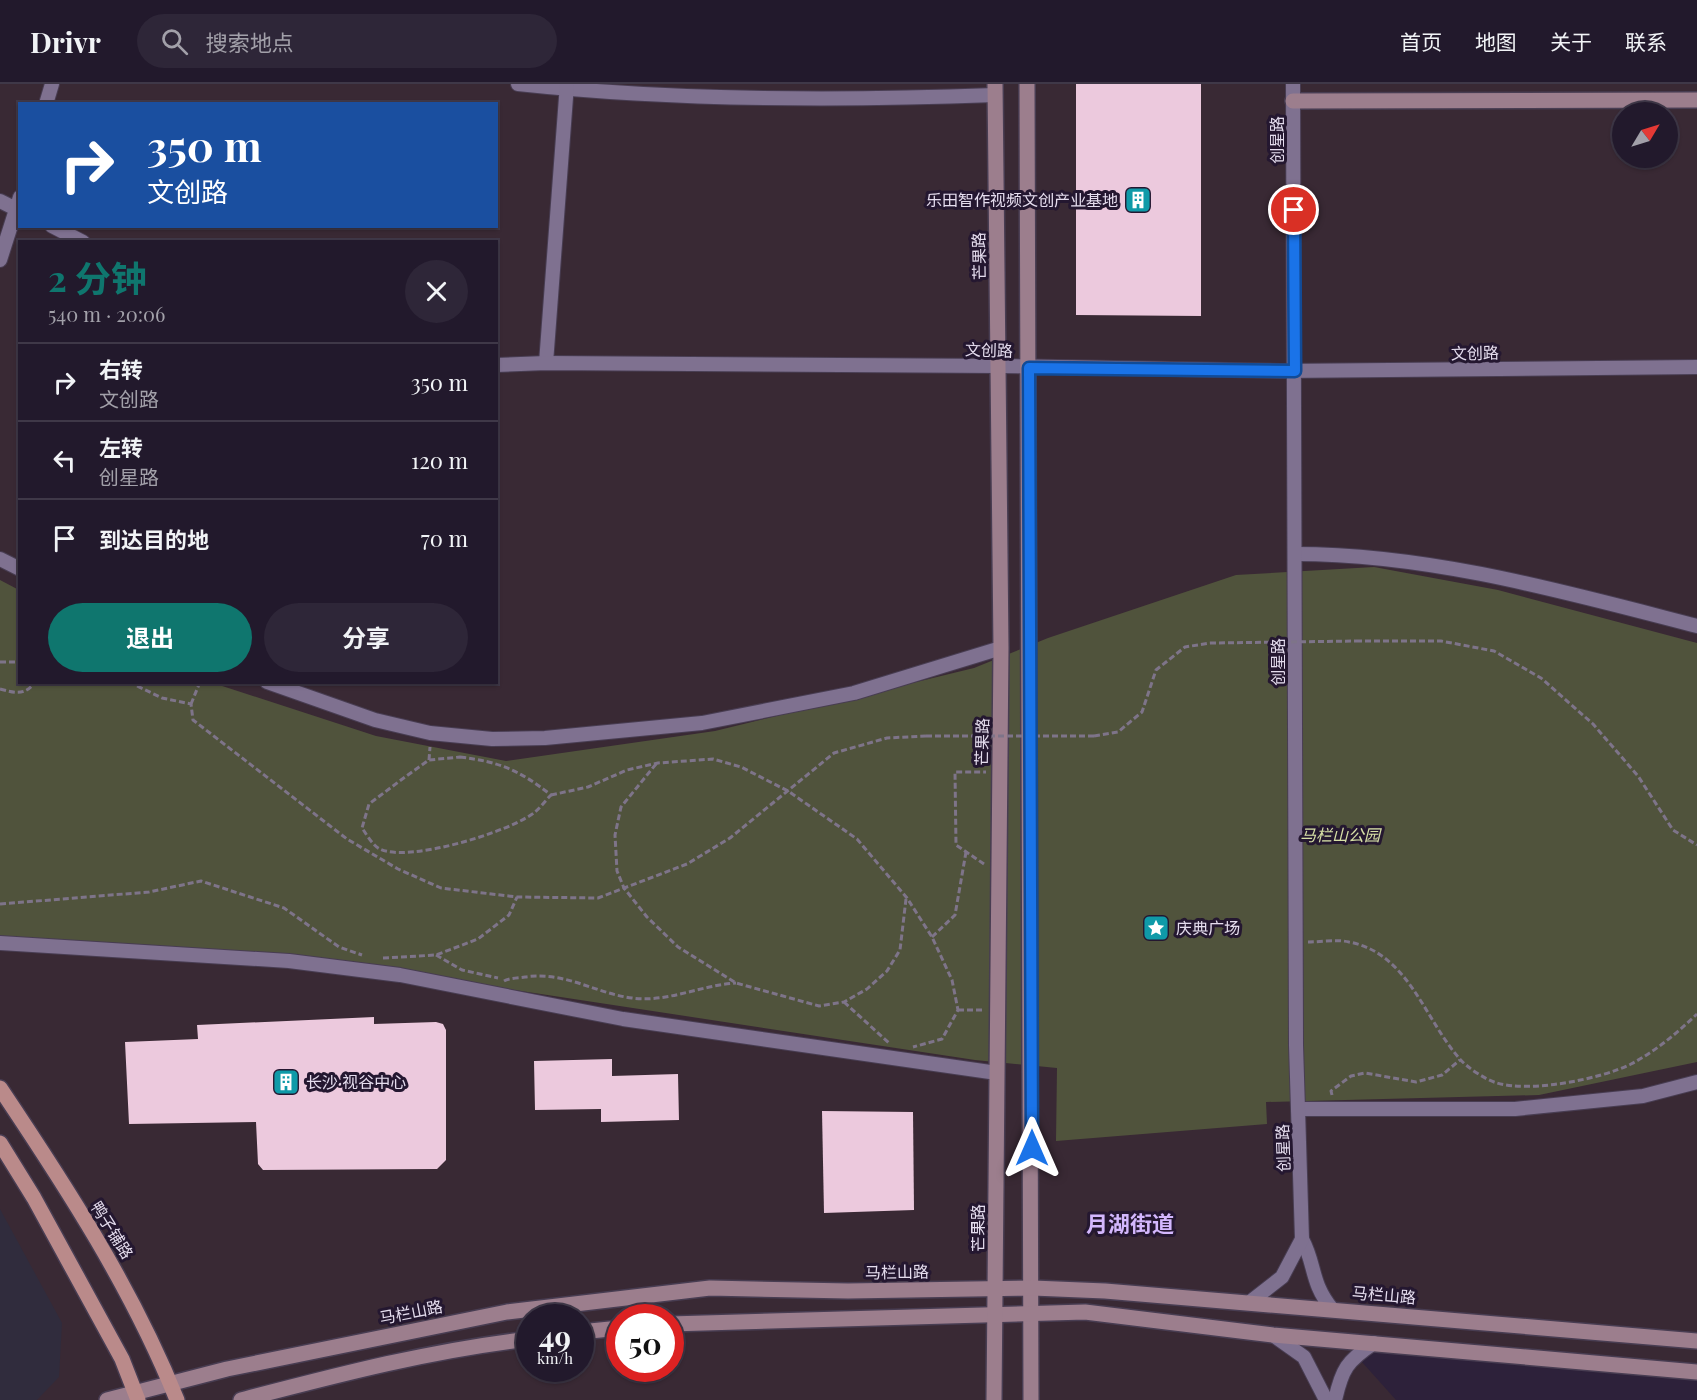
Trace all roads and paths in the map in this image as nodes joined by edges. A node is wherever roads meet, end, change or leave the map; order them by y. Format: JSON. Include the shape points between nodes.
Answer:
{"nodes":[{"id":1,"x":52,"y":84,"type":"edge"},
{"id":2,"x":518,"y":84,"type":"edge"},
{"id":3,"x":1027,"y":84,"type":"edge"},
{"id":4,"x":1293,"y":84,"type":"edge"},
{"id":5,"x":567,"y":86,"type":"edge"},
{"id":6,"x":995,"y":90,"type":"edge"},
{"id":7,"x":1697,"y":100,"type":"edge"},
{"id":8,"x":1293,"y":101,"type":"junction"},
{"id":9,"x":47,"y":102,"type":"edge"},
{"id":10,"x":0,"y":201,"type":"edge"},
{"id":11,"x":18,"y":205,"type":"edge"},
{"id":12,"x":56,"y":228,"type":"edge"},
{"id":13,"x":79,"y":240,"type":"edge"},
{"id":14,"x":0,"y":260,"type":"edge"},
{"id":15,"x":546,"y":363,"type":"junction"},
{"id":16,"x":498,"y":365,"type":"edge"},
{"id":17,"x":998,"y":366,"type":"junction"},
{"id":18,"x":1697,"y":367,"type":"edge"},
{"id":19,"x":1029,"y":368,"type":"junction"},
{"id":20,"x":1295,"y":371,"type":"junction"},
{"id":21,"x":1295,"y":554,"type":"junction"},
{"id":22,"x":0,"y":559,"type":"edge"},
{"id":23,"x":18,"y":568,"type":"edge"},
{"id":24,"x":1697,"y":626,"type":"edge"},
{"id":25,"x":1001,"y":648,"type":"junction"},
{"id":26,"x":0,"y":662,"type":"edge"},
{"id":27,"x":18,"y":662,"type":"edge"},
{"id":28,"x":34,"y":684,"type":"edge"},
{"id":29,"x":133,"y":684,"type":"edge"},
{"id":30,"x":199,"y":684,"type":"edge"},
{"id":31,"x":273,"y":684,"type":"edge"},
{"id":32,"x":0,"y":688,"type":"edge"},
{"id":33,"x":191,"y":704,"type":"junction"},
{"id":34,"x":658,"y":763,"type":"junction"},
{"id":35,"x":999,"y":771,"type":"junction"},
{"id":36,"x":788,"y":791,"type":"junction"},
{"id":37,"x":551,"y":795,"type":"junction"},
{"id":38,"x":1697,"y":845,"type":"edge"},
{"id":39,"x":378,"y":849,"type":"junction"},
{"id":40,"x":966,"y":852,"type":"junction"},
{"id":41,"x":374,"y":855,"type":"junction"},
{"id":42,"x":999,"y":874,"type":"junction"},
{"id":43,"x":624,"y":888,"type":"junction"},
{"id":44,"x":517,"y":897,"type":"junction"},
{"id":45,"x":907,"y":898,"type":"junction"},
{"id":46,"x":0,"y":904,"type":"edge"},
{"id":47,"x":932,"y":937,"type":"junction"},
{"id":48,"x":1297,"y":942,"type":"junction"},
{"id":49,"x":0,"y":943,"type":"edge"},
{"id":50,"x":436,"y":955,"type":"junction"},
{"id":51,"x":504,"y":980,"type":"junction"},
{"id":52,"x":736,"y":983,"type":"junction"},
{"id":53,"x":503,"y":995,"type":"junction"},
{"id":54,"x":844,"y":1002,"type":"junction"},
{"id":55,"x":998,"y":1009,"type":"junction"},
{"id":56,"x":958,"y":1010,"type":"junction"},
{"id":57,"x":1697,"y":1014,"type":"edge"},
{"id":58,"x":900,"y":1045,"type":"dead end"},
{"id":59,"x":912,"y":1047,"type":"dead end"},
{"id":60,"x":1460,"y":1060,"type":"junction"},
{"id":61,"x":997,"y":1073,"type":"junction"},
{"id":62,"x":1697,"y":1082,"type":"edge"},
{"id":63,"x":0,"y":1088,"type":"edge"},
{"id":64,"x":1336,"y":1108,"type":"junction"},
{"id":65,"x":1298,"y":1109,"type":"junction"},
{"id":66,"x":0,"y":1143,"type":"edge"},
{"id":67,"x":1302,"y":1239,"type":"junction"},
{"id":68,"x":1033,"y":1288,"type":"junction"},
{"id":69,"x":995,"y":1289,"type":"junction"},
{"id":70,"x":1250,"y":1302,"type":"junction"},
{"id":71,"x":1332,"y":1309,"type":"junction"},
{"id":72,"x":1032,"y":1314,"type":"junction"},
{"id":73,"x":995,"y":1315,"type":"junction"},
{"id":74,"x":684,"y":1324,"type":"edge"},
{"id":75,"x":1272,"y":1335,"type":"junction"},
{"id":76,"x":516,"y":1340,"type":"edge"},
{"id":77,"x":1697,"y":1341,"type":"edge"},
{"id":78,"x":1374,"y":1343,"type":"junction"},
{"id":79,"x":1697,"y":1372,"type":"edge"},
{"id":80,"x":171,"y":1383,"type":"junction"},
{"id":81,"x":136,"y":1396,"type":"edge"},
{"id":82,"x":107,"y":1400,"type":"edge"},
{"id":83,"x":177,"y":1400,"type":"edge"},
{"id":84,"x":241,"y":1400,"type":"edge"},
{"id":85,"x":994,"y":1400,"type":"edge"},
{"id":86,"x":1031,"y":1400,"type":"edge"},
{"id":87,"x":1326,"y":1400,"type":"edge"},
{"id":88,"x":1335,"y":1400,"type":"edge"}],
"edges":[{"from":1,"to":9,"type":"street"},
{"from":2,"to":5,"type":"street"},
{"from":3,"to":19,"type":"main road"},
{"from":4,"to":8,"type":"street","name":"创星路"},
{"from":5,"to":6,"type":"street","via":[[794,97]]},
{"from":5,"to":15,"type":"street"},
{"from":6,"to":17,"type":"main road","name":"芒果路"},
{"from":7,"to":8,"type":"main road"},
{"from":8,"to":20,"type":"street","name":"创星路"},
{"from":10,"to":11,"type":"street"},
{"from":11,"to":14,"type":"street"},
{"from":12,"to":13,"type":"street"},
{"from":15,"to":16,"type":"street","name":"文创路"},
{"from":15,"to":17,"type":"street","name":"文创路"},
{"from":17,"to":19,"type":"street","name":"文创路"},
{"from":17,"to":25,"type":"main road","name":"芒果路"},
{"from":18,"to":20,"type":"street","name":"文创路"},
{"from":19,"to":20,"type":"street","name":"文创路"},
{"from":19,"to":68,"type":"main road"},
{"from":20,"to":21,"type":"street","name":"创星路"},
{"from":21,"to":24,"type":"street","via":[[1380,558],[1478,574]]},
{"from":21,"to":48,"type":"street","name":"创星路"},
{"from":22,"to":23,"type":"street"},
{"from":25,"to":31,"type":"street","via":[[854,693],[714,720],[545,738],[492,739],[430,733],[375,720]]},
{"from":25,"to":35,"type":"main road","name":"芒果路"},
{"from":26,"to":27,"type":"path"},
{"from":28,"to":32,"type":"path","via":[[18,694]]},
{"from":29,"to":33,"type":"path","via":[[162,698]]},
{"from":30,"to":33,"type":"path"},
{"from":33,"to":41,"type":"path","via":[[193,720],[346,839]]},
{"from":34,"to":36,"type":"path","via":[[713,759],[741,767]]},
{"from":34,"to":37,"type":"path"},
{"from":34,"to":43,"type":"path","via":[[621,807],[615,835],[617,871]]},
{"from":35,"to":40,"type":"path","via":[[955,772],[956,845]]},
{"from":35,"to":42,"type":"main road","name":"芒果路"},
{"from":36,"to":38,"type":"path","bridge":true,"via":[[834,753],[887,738],[1094,736],[1118,732],[1142,712],[1156,670],[1185,647],[1210,643],[1441,641],[1494,651],[1541,678],[1593,724],[1638,776],[1673,830]]},
{"from":36,"to":43,"type":"path","via":[[730,838],[687,864]]},
{"from":36,"to":45,"type":"path","via":[[857,839]]},
{"from":37,"to":39,"type":"path","via":[[534,813],[501,830],[398,855]]},
{"from":37,"to":39,"type":"path","via":[[527,777],[490,761],[460,757],[429,760],[369,804],[362,828]]},
{"from":39,"to":41,"type":"path"},
{"from":40,"to":42,"type":"path"},
{"from":40,"to":47,"type":"path","via":[[955,915]]},
{"from":41,"to":44,"type":"path","via":[[441,888]]},
{"from":42,"to":55,"type":"main road","name":"芒果路"},
{"from":43,"to":44,"type":"path","via":[[598,898]]},
{"from":43,"to":52,"type":"path","via":[[678,946]]},
{"from":44,"to":50,"type":"path","via":[[509,915],[478,939]]},
{"from":45,"to":47,"type":"path"},
{"from":45,"to":54,"type":"path","via":[[900,950],[887,971]]},
{"from":46,"to":50,"type":"path","via":[[149,892],[201,881],[284,908],[339,947],[372,958]]},
{"from":47,"to":56,"type":"path","via":[[952,980]]},
{"from":48,"to":60,"type":"path","via":[[1349,942],[1380,954],[1405,976]]},
{"from":48,"to":65,"type":"street","name":"创星路"},
{"from":49,"to":53,"type":"street","via":[[289,961],[400,975]]},
{"from":50,"to":51,"type":"path","via":[[462,970]]},
{"from":51,"to":52,"type":"path","via":[[544,974],[632,998],[656,999]]},
{"from":51,"to":53,"type":"path"},
{"from":52,"to":54,"type":"path","via":[[819,1006]]},
{"from":53,"to":61,"type":"street","via":[[622,1019]]},
{"from":54,"to":58,"type":"path","via":[[889,1043]]},
{"from":55,"to":56,"type":"path"},
{"from":55,"to":61,"type":"main road","name":"芒果路"},
{"from":56,"to":59,"type":"path","via":[[942,1039]]},
{"from":57,"to":60,"type":"path","via":[[1670,1039],[1631,1064],[1575,1082],[1496,1083]]},
{"from":60,"to":64,"type":"path","via":[[1442,1075],[1416,1082],[1365,1073],[1351,1077],[1331,1091]]},
{"from":61,"to":69,"type":"main road","name":"芒果路"},
{"from":62,"to":64,"type":"street","via":[[1643,1096],[1515,1109]]},
{"from":63,"to":80,"type":"main road","name":"鸭子铺路","via":[[122,1280]]},
{"from":64,"to":65,"type":"street"},
{"from":65,"to":67,"type":"street","name":"创星路"},
{"from":66,"to":81,"type":"main road","via":[[122,1359]]},
{"from":67,"to":70,"type":"street","via":[[1282,1278]]},
{"from":67,"to":71,"type":"street","via":[[1314,1280]]},
{"from":68,"to":69,"type":"main road","name":"马栏山路"},
{"from":68,"to":70,"type":"main road","name":"马栏山路"},
{"from":68,"to":72,"type":"main road"},
{"from":69,"to":73,"type":"main road","name":"芒果路"},
{"from":69,"to":80,"type":"main road","name":"马栏山路","via":[[710,1288],[507,1312]]},
{"from":70,"to":71,"type":"main road","name":"马栏山路"},
{"from":71,"to":77,"type":"main road","name":"马栏山路"},
{"from":72,"to":73,"type":"main road"},
{"from":72,"to":75,"type":"main road","via":[[1085,1312]]},
{"from":72,"to":86,"type":"main road"},
{"from":73,"to":74,"type":"main road"},
{"from":73,"to":85,"type":"main road","name":"芒果路"},
{"from":75,"to":78,"type":"main road"},
{"from":75,"to":87,"type":"street","via":[[1304,1357]]},
{"from":76,"to":84,"type":"main road","via":[[386,1363]]},
{"from":78,"to":79,"type":"main road"},
{"from":78,"to":88,"type":"street","via":[[1349,1361],[1340,1377]]},
{"from":80,"to":81,"type":"main road","name":"马栏山路"},
{"from":80,"to":83,"type":"main road","name":"鸭子铺路"},
{"from":81,"to":82,"type":"main road","name":"马栏山路"}]}
